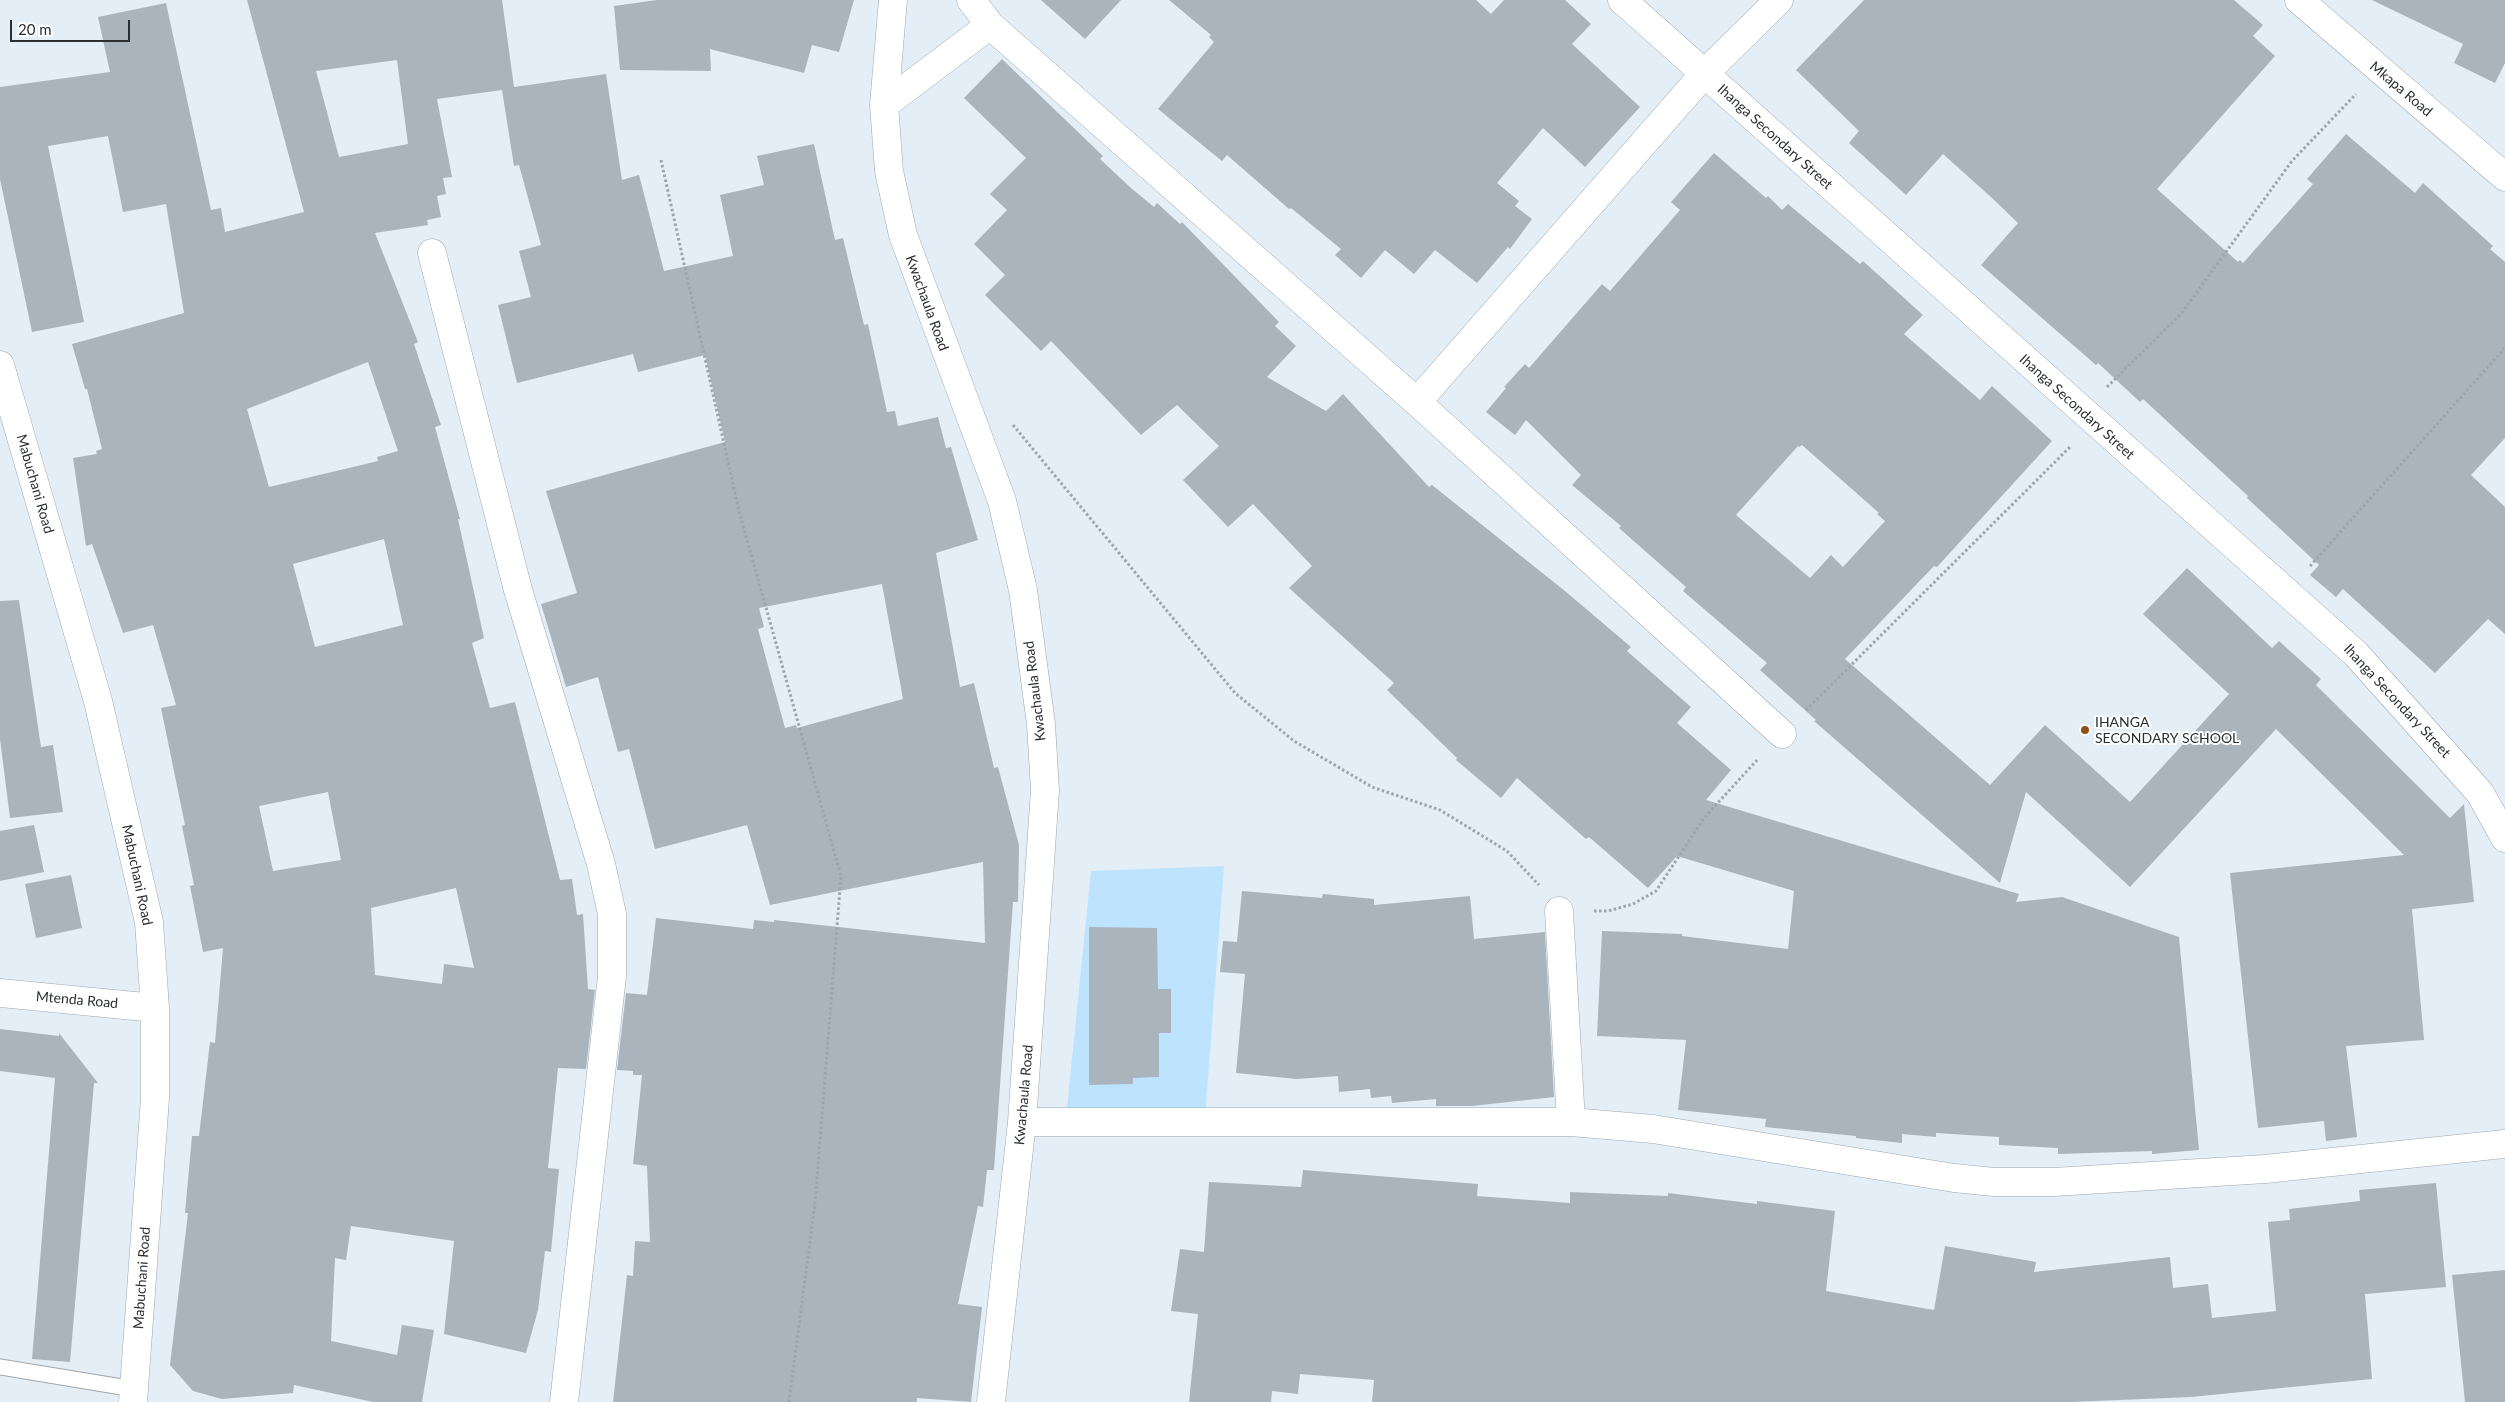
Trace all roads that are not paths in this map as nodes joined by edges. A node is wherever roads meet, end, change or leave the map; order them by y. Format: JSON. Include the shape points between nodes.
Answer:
{"nodes":[{"id":1,"x":893,"y":0,"type":"edge"},
{"id":2,"x":971,"y":0,"type":"edge"},
{"id":3,"x":1622,"y":0,"type":"edge"},
{"id":4,"x":1778,"y":0,"type":"edge"},
{"id":5,"x":2299,"y":0,"type":"edge"},
{"id":6,"x":990,"y":25,"type":"junction"},
{"id":7,"x":1704,"y":74,"type":"junction"},
{"id":8,"x":884,"y":105,"type":"junction"},
{"id":9,"x":2505,"y":177,"type":"edge"},
{"id":10,"x":432,"y":253,"type":"dead end"},
{"id":11,"x":0,"y":365,"type":"edge"},
{"id":12,"x":1417,"y":402,"type":"junction"},
{"id":13,"x":1782,"y":734,"type":"road end"},
{"id":14,"x":2505,"y":838,"type":"edge"},
{"id":15,"x":1559,"y":911,"type":"road end"},
{"id":16,"x":0,"y":993,"type":"edge"},
{"id":17,"x":155,"y":1008,"type":"junction"},
{"id":18,"x":1022,"y":1122,"type":"junction"},
{"id":19,"x":1571,"y":1122,"type":"junction"},
{"id":20,"x":2505,"y":1144,"type":"edge"},
{"id":21,"x":0,"y":1367,"type":"edge"},
{"id":22,"x":134,"y":1396,"type":"edge"},
{"id":23,"x":564,"y":1402,"type":"edge"},
{"id":24,"x":991,"y":1402,"type":"edge"}],
"edges":[{"from":1,"to":8,"type":"street","name":"Kwachaula Road"},
{"from":2,"to":6,"type":"street"},
{"from":3,"to":7,"type":"street","name":"Ihanga Secondary Street"},
{"from":4,"to":7,"type":"street"},
{"from":5,"to":9,"type":"street","name":"Mkapa Road"},
{"from":6,"to":8,"type":"street"},
{"from":6,"to":12,"type":"street"},
{"from":7,"to":12,"type":"street"},
{"from":7,"to":14,"type":"street","name":"Ihanga Secondary Street","via":[[2356,654],[2480,793]]},
{"from":8,"to":18,"type":"street","name":"Kwachaula Road","via":[[889,171],[902,235],[1002,501],[1024,600],[1041,724],[1045,790]]},
{"from":10,"to":23,"type":"street","via":[[518,590],[601,864],[612,914],[612,976]]},
{"from":11,"to":17,"type":"street","name":"Mabuchani Road","via":[[98,701],[149,922]]},
{"from":12,"to":13,"type":"street"},
{"from":15,"to":19,"type":"street"},
{"from":16,"to":17,"type":"street","name":"Mtenda Road"},
{"from":17,"to":22,"type":"street","name":"Mabuchani Road","via":[[154,1098]]},
{"from":18,"to":19,"type":"street"},
{"from":18,"to":24,"type":"street","name":"Kwachaula Road"},
{"from":19,"to":20,"type":"street","via":[[1653,1129],[1994,1182],[2054,1182],[2265,1169]]},
{"from":21,"to":22,"type":"lane"}]}
